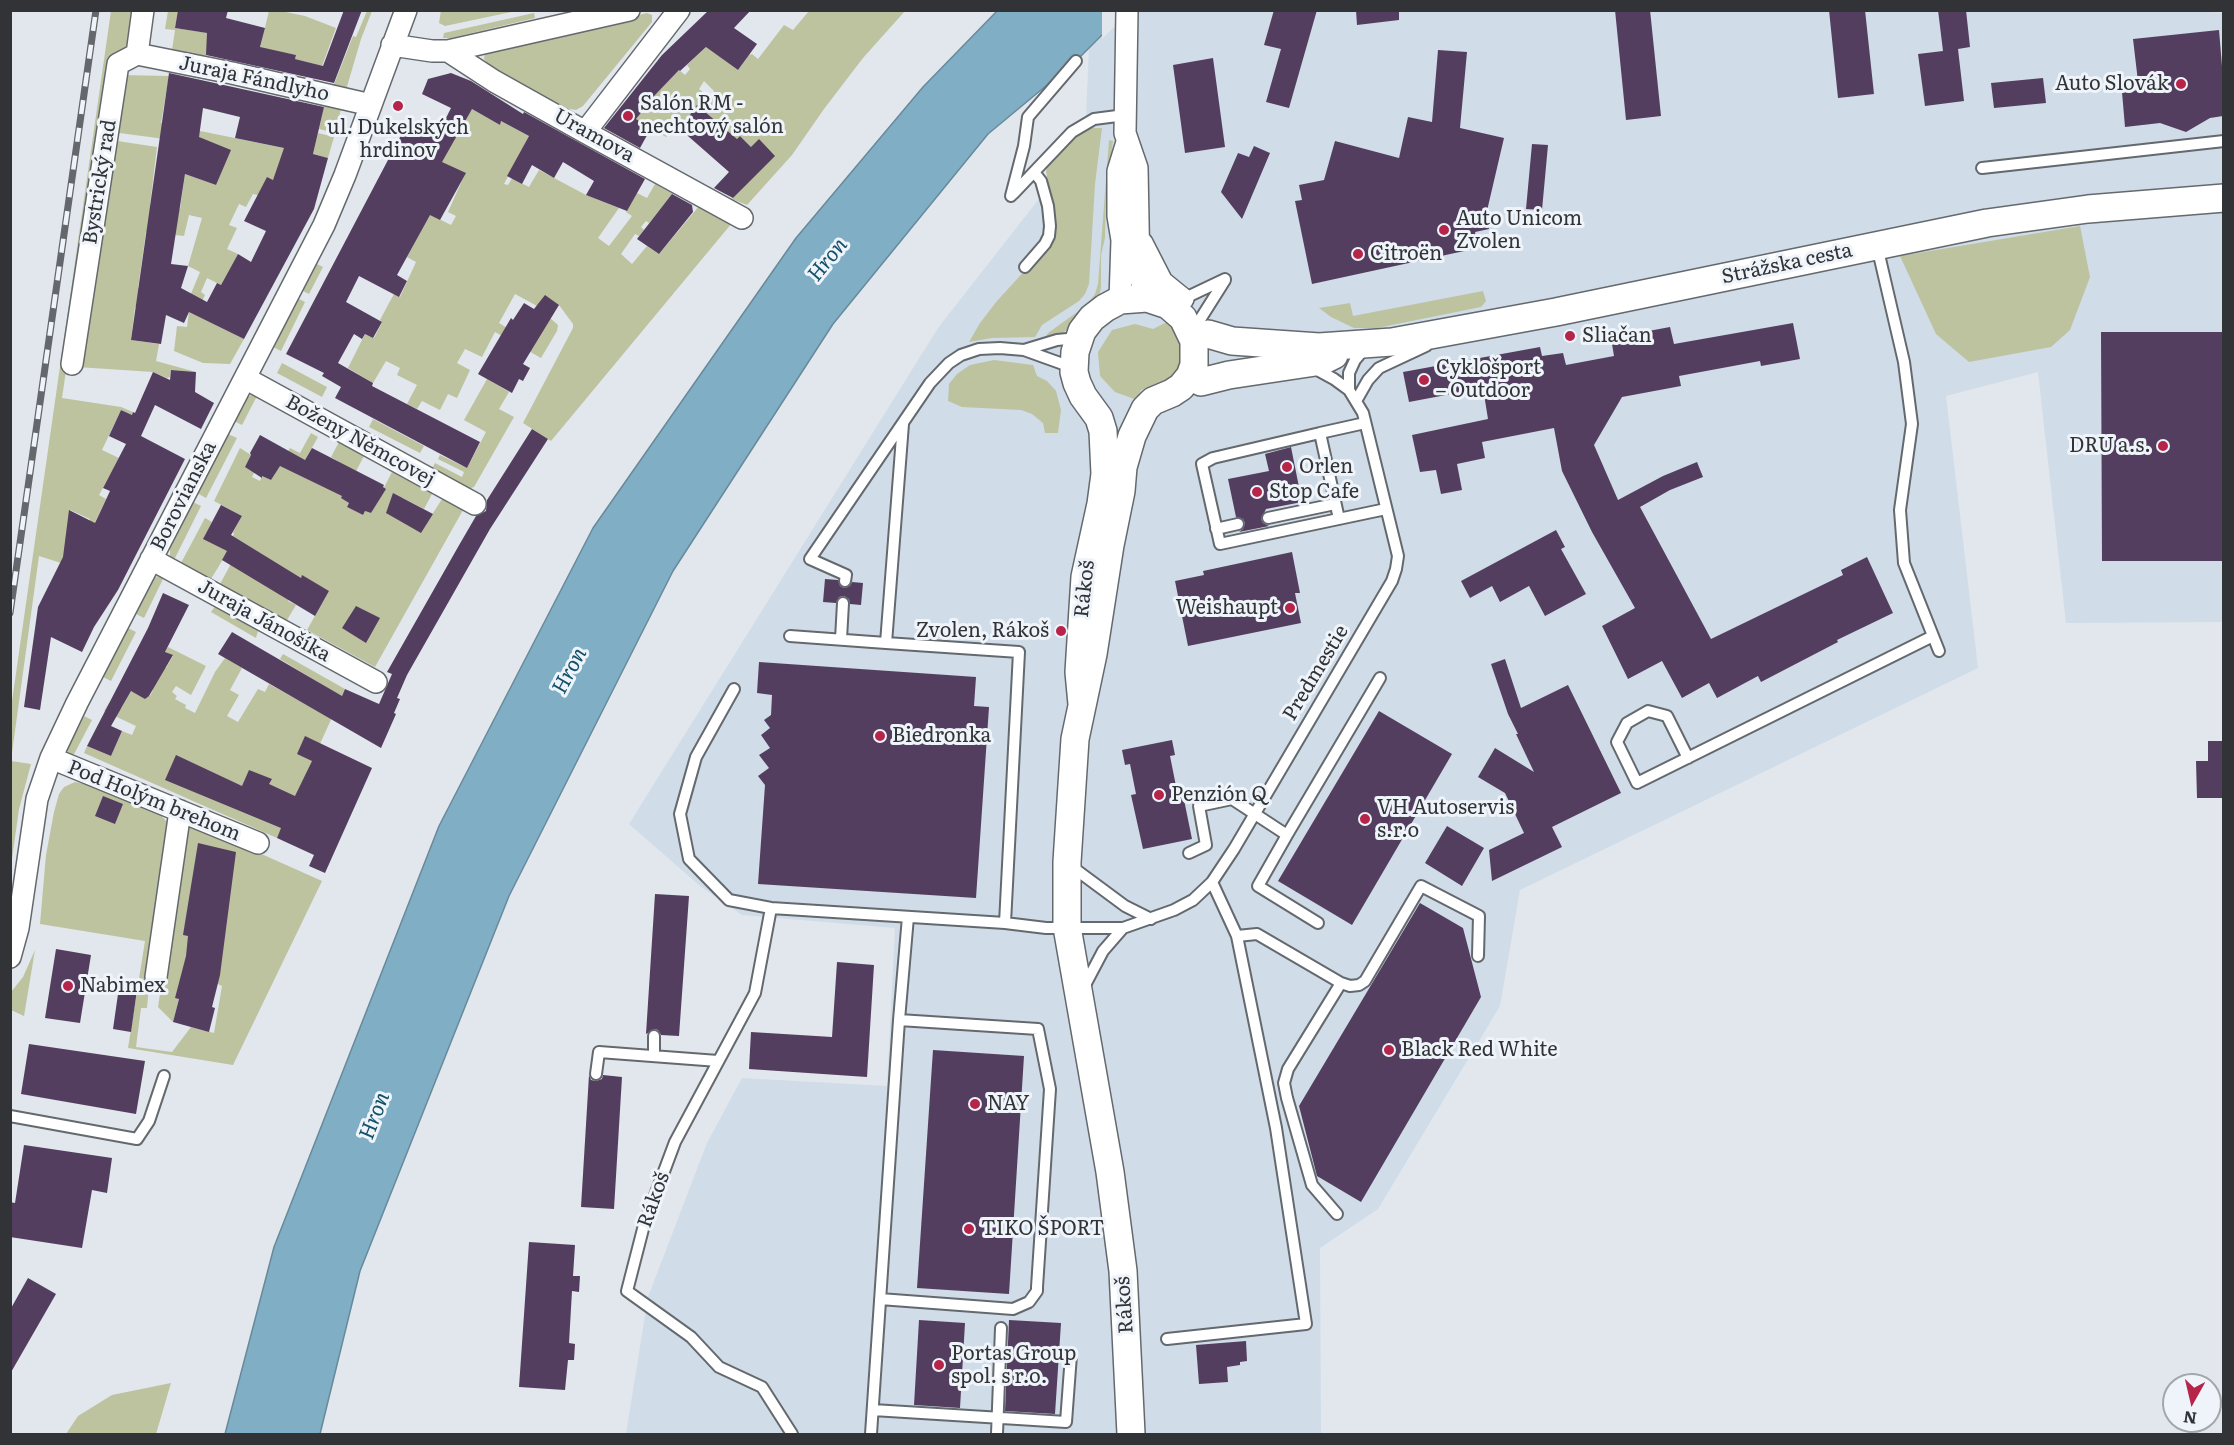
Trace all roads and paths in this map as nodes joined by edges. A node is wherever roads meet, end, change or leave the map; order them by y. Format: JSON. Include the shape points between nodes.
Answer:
{"nodes":[{"id":1,"x":143,"y":10,"type":"edge"},
{"id":2,"x":406,"y":10,"type":"edge"},
{"id":3,"x":629,"y":10,"type":"edge"},
{"id":4,"x":679,"y":10,"type":"edge"},
{"id":5,"x":1127,"y":10,"type":"edge"},
{"id":6,"x":392,"y":45,"type":"junction"},
{"id":7,"x":448,"y":51,"type":"junction"},
{"id":8,"x":137,"y":54,"type":"junction"},
{"id":9,"x":1076,"y":61,"type":"dead end"},
{"id":10,"x":371,"y":105,"type":"junction"},
{"id":11,"x":1125,"y":115,"type":"junction"},
{"id":12,"x":585,"y":132,"type":"junction"},
{"id":13,"x":2223,"y":141,"type":"edge"},
{"id":14,"x":1127,"y":142,"type":"junction"},
{"id":15,"x":1982,"y":168,"type":"dead end"},
{"id":16,"x":1034,"y":172,"type":"junction"},
{"id":17,"x":2223,"y":198,"type":"edge"},
{"id":18,"x":742,"y":218,"type":"dead end"},
{"id":19,"x":1140,"y":240,"type":"junction"},
{"id":20,"x":1876,"y":245,"type":"junction"},
{"id":21,"x":1025,"y":267,"type":"dead end"},
{"id":22,"x":1169,"y":302,"type":"junction"},
{"id":23,"x":1114,"y":308,"type":"junction"},
{"id":24,"x":1450,"y":333,"type":"junction"},
{"id":25,"x":1203,"y":336,"type":"junction"},
{"id":26,"x":1078,"y":338,"type":"junction"},
{"id":27,"x":1361,"y":345,"type":"junction"},
{"id":28,"x":1024,"y":350,"type":"junction"},
{"id":29,"x":1313,"y":355,"type":"junction"},
{"id":30,"x":72,"y":364,"type":"dead end"},
{"id":31,"x":1081,"y":369,"type":"junction"},
{"id":32,"x":245,"y":378,"type":"junction"},
{"id":33,"x":1202,"y":382,"type":"junction"},
{"id":34,"x":1349,"y":390,"type":"junction"},
{"id":35,"x":1356,"y":401,"type":"junction"},
{"id":36,"x":1110,"y":404,"type":"junction"},
{"id":37,"x":1152,"y":413,"type":"junction"},
{"id":38,"x":1365,"y":423,"type":"junction"},
{"id":39,"x":903,"y":424,"type":"junction"},
{"id":40,"x":1320,"y":433,"type":"junction"},
{"id":41,"x":1113,"y":483,"type":"junction"},
{"id":42,"x":475,"y":504,"type":"dead end"},
{"id":43,"x":1335,"y":504,"type":"junction"},
{"id":44,"x":1386,"y":509,"type":"junction"},
{"id":45,"x":1268,"y":518,"type":"dead end"},
{"id":46,"x":1339,"y":519,"type":"junction"},
{"id":47,"x":1238,"y":524,"type":"dead end"},
{"id":48,"x":1216,"y":530,"type":"junction"},
{"id":49,"x":151,"y":559,"type":"junction"},
{"id":50,"x":845,"y":581,"type":"dead end"},
{"id":51,"x":843,"y":603,"type":"dead end"},
{"id":52,"x":790,"y":636,"type":"dead end"},
{"id":53,"x":1933,"y":636,"type":"junction"},
{"id":54,"x":841,"y":639,"type":"junction"},
{"id":55,"x":886,"y":643,"type":"junction"},
{"id":56,"x":1939,"y":651,"type":"dead end"},
{"id":57,"x":1380,"y":678,"type":"dead end"},
{"id":58,"x":376,"y":682,"type":"dead end"},
{"id":59,"x":734,"y":689,"type":"dead end"},
{"id":60,"x":51,"y":758,"type":"junction"},
{"id":61,"x":1688,"y":758,"type":"junction"},
{"id":62,"x":180,"y":811,"type":"junction"},
{"id":63,"x":1254,"y":814,"type":"junction"},
{"id":64,"x":1287,"y":835,"type":"junction"},
{"id":65,"x":258,"y":843,"type":"dead end"},
{"id":66,"x":1189,"y":853,"type":"dead end"},
{"id":67,"x":1067,"y":862,"type":"junction"},
{"id":68,"x":1212,"y":882,"type":"junction"},
{"id":69,"x":771,"y":908,"type":"junction"},
{"id":70,"x":908,"y":917,"type":"junction"},
{"id":71,"x":1151,"y":919,"type":"junction"},
{"id":72,"x":1005,"y":923,"type":"junction"},
{"id":73,"x":1318,"y":923,"type":"dead end"},
{"id":74,"x":1067,"y":927,"type":"junction"},
{"id":75,"x":1123,"y":928,"type":"junction"},
{"id":76,"x":1237,"y":936,"type":"junction"},
{"id":77,"x":1478,"y":956,"type":"dead end"},
{"id":78,"x":10,"y":957,"type":"edge"},
{"id":79,"x":156,"y":977,"type":"dead end"},
{"id":80,"x":1341,"y":983,"type":"junction"},
{"id":81,"x":1078,"y":998,"type":"junction"},
{"id":82,"x":899,"y":1020,"type":"junction"},
{"id":83,"x":654,"y":1036,"type":"dead end"},
{"id":84,"x":654,"y":1056,"type":"junction"},
{"id":85,"x":718,"y":1061,"type":"junction"},
{"id":86,"x":596,"y":1074,"type":"dead end"},
{"id":87,"x":164,"y":1076,"type":"dead end"},
{"id":88,"x":10,"y":1116,"type":"edge"},
{"id":89,"x":1337,"y":1214,"type":"dead end"},
{"id":90,"x":880,"y":1299,"type":"junction"},
{"id":91,"x":1001,"y":1328,"type":"dead end"},
{"id":92,"x":1167,"y":1339,"type":"dead end"},
{"id":93,"x":1071,"y":1355,"type":"dead end"},
{"id":94,"x":873,"y":1410,"type":"junction"},
{"id":95,"x":998,"y":1417,"type":"junction"},
{"id":96,"x":792,"y":1434,"type":"edge"},
{"id":97,"x":872,"y":1434,"type":"edge"},
{"id":98,"x":997,"y":1434,"type":"edge"},
{"id":99,"x":1131,"y":1434,"type":"edge"}],
"edges":[{"from":1,"to":8,"type":"street"},
{"from":2,"to":6,"type":"street","name":"Borovianska"},
{"from":3,"to":7,"type":"street"},
{"from":4,"to":12,"type":"street"},
{"from":5,"to":11,"type":"street"},
{"from":6,"to":7,"type":"street"},
{"from":6,"to":10,"type":"street","name":"Borovianska"},
{"from":7,"to":12,"type":"street","name":"Uramova"},
{"from":8,"to":10,"type":"street","name":"Juraja Fándlyho"},
{"from":8,"to":30,"type":"street","name":"Bystrický rad","via":[[118,64]]},
{"from":9,"to":16,"type":"lane","via":[[1028,117],[1011,196]]},
{"from":10,"to":32,"type":"street","name":"Borovianska","via":[[324,225]]},
{"from":11,"to":14,"type":"street"},
{"from":11,"to":16,"type":"lane","via":[[1094,119],[1072,132]]},
{"from":12,"to":18,"type":"street","name":"Uramova"},
{"from":13,"to":15,"type":"lane"},
{"from":14,"to":19,"type":"street","via":[[1137,168]]},
{"from":14,"to":23,"type":"street","via":[[1118,171],[1122,240]]},
{"from":16,"to":21,"type":"lane","via":[[1041,181],[1050,226],[1045,244]]},
{"from":17,"to":20,"type":"street","name":"Strážska cesta","via":[[2038,216]]},
{"from":19,"to":22,"type":"street"},
{"from":19,"to":22,"type":"street","via":[[1139,274],[1143,286]]},
{"from":20,"to":24,"type":"street","name":"Strážska cesta"},
{"from":20,"to":53,"type":"lane","via":[[1904,362],[1912,424],[1900,510],[1904,563]]},
{"from":22,"to":23,"type":"street","via":[[1164,314],[1155,316]]},
{"from":22,"to":25,"type":"street"},
{"from":22,"to":25,"type":"lane","via":[[1225,279]]},
{"from":23,"to":26,"type":"street","via":[[1092,318]]},
{"from":23,"to":31,"type":"street","via":[[1097,332]]},
{"from":24,"to":27,"type":"street","name":"Strážska cesta"},
{"from":24,"to":35,"type":"lane","via":[[1379,368]]},
{"from":25,"to":29,"type":"street","name":"Strážska cesta","via":[[1257,357]]},
{"from":25,"to":33,"type":"street","via":[[1209,362]]},
{"from":25,"to":37,"type":"street","via":[[1190,376],[1181,387],[1153,401]]},
{"from":26,"to":28,"type":"lane"},
{"from":26,"to":31,"type":"street","via":[[1075,352]]},
{"from":27,"to":29,"type":"street","name":"Strážska cesta"},
{"from":27,"to":34,"type":"lane","via":[[1349,373]]},
{"from":28,"to":31,"type":"lane"},
{"from":28,"to":39,"type":"lane","via":[[979,350],[949,363],[930,383]]},
{"from":29,"to":33,"type":"street","name":"Strážska cesta"},
{"from":29,"to":34,"type":"lane","name":"Predmestie"},
{"from":31,"to":36,"type":"street"},
{"from":31,"to":41,"type":"street","name":"Rákoš","via":[[1083,396],[1094,409],[1103,431]]},
{"from":32,"to":42,"type":"street","name":"Boženy Němcovej"},
{"from":32,"to":49,"type":"street","name":"Borovianska"},
{"from":33,"to":37,"type":"street","via":[[1181,403]]},
{"from":34,"to":35,"type":"lane","name":"Predmestie"},
{"from":35,"to":38,"type":"lane","name":"Predmestie"},
{"from":36,"to":37,"type":"street"},
{"from":36,"to":41,"type":"street","name":"Rákoš","via":[[1116,432]]},
{"from":37,"to":41,"type":"street","name":"Rákoš","via":[[1132,436],[1123,467]]},
{"from":38,"to":40,"type":"lane"},
{"from":38,"to":44,"type":"lane","name":"Predmestie"},
{"from":39,"to":50,"type":"lane","via":[[810,559],[846,574]]},
{"from":39,"to":55,"type":"lane"},
{"from":40,"to":43,"type":"lane"},
{"from":40,"to":48,"type":"lane","via":[[1213,458],[1202,464]]},
{"from":41,"to":67,"type":"street","name":"Rákoš","via":[[1110,545],[1094,654],[1076,739]]},
{"from":43,"to":45,"type":"lane"},
{"from":43,"to":46,"type":"lane"},
{"from":44,"to":46,"type":"lane"},
{"from":44,"to":63,"type":"lane","name":"Predmestie","via":[[1398,556],[1392,581]]},
{"from":46,"to":48,"type":"lane","via":[[1220,544]]},
{"from":47,"to":48,"type":"lane"},
{"from":49,"to":58,"type":"street","name":"Juraja Jánošíka"},
{"from":49,"to":60,"type":"street","name":"Borovianska"},
{"from":51,"to":54,"type":"lane"},
{"from":52,"to":54,"type":"lane"},
{"from":53,"to":56,"type":"lane"},
{"from":53,"to":61,"type":"lane"},
{"from":54,"to":55,"type":"lane"},
{"from":55,"to":72,"type":"lane","via":[[1019,652]]},
{"from":57,"to":64,"type":"lane"},
{"from":59,"to":69,"type":"lane","via":[[696,757],[680,814],[689,859],[729,900]]},
{"from":60,"to":62,"type":"street","name":"Pod Holým brehom"},
{"from":60,"to":78,"type":"street","name":"Borovianska","via":[[37,799],[18,928]]},
{"from":61,"to":61,"type":"lane","via":[[1637,783],[1617,742],[1627,723],[1648,711],[1667,716]]},
{"from":62,"to":65,"type":"street","name":"Pod Holým brehom"},
{"from":62,"to":79,"type":"street"},
{"from":63,"to":64,"type":"lane"},
{"from":63,"to":66,"type":"lane","via":[[1232,799],[1199,806],[1206,845]]},
{"from":63,"to":68,"type":"lane","name":"Predmestie"},
{"from":64,"to":73,"type":"lane","via":[[1258,886]]},
{"from":67,"to":71,"type":"lane","via":[[1125,906]]},
{"from":67,"to":74,"type":"street","name":"Rákoš"},
{"from":68,"to":71,"type":"lane","name":"Predmestie","via":[[1193,900]]},
{"from":68,"to":76,"type":"lane"},
{"from":69,"to":70,"type":"lane"},
{"from":69,"to":85,"type":"lane","name":"Rákoš","via":[[755,993]]},
{"from":70,"to":72,"type":"lane"},
{"from":70,"to":82,"type":"lane"},
{"from":71,"to":75,"type":"lane","name":"Predmestie"},
{"from":72,"to":74,"type":"lane"},
{"from":74,"to":75,"type":"lane","name":"Predmestie"},
{"from":74,"to":81,"type":"street","name":"Rákoš"},
{"from":75,"to":81,"type":"lane","via":[[1096,961]]},
{"from":76,"to":80,"type":"lane","via":[[1257,934]]},
{"from":76,"to":92,"type":"lane","via":[[1276,1128],[1306,1324]]},
{"from":77,"to":80,"type":"lane","via":[[1479,916],[1421,886],[1365,981],[1350,986]]},
{"from":80,"to":89,"type":"lane","via":[[1288,1069],[1284,1083],[1312,1185]]},
{"from":81,"to":99,"type":"street","name":"Rákoš","via":[[1110,1172],[1123,1271]]},
{"from":82,"to":90,"type":"lane"},
{"from":82,"to":90,"type":"lane","via":[[1038,1029],[1050,1089],[1037,1291],[1029,1302],[1013,1309]]},
{"from":83,"to":84,"type":"lane"},
{"from":84,"to":85,"type":"lane"},
{"from":84,"to":86,"type":"lane","via":[[599,1052]]},
{"from":85,"to":96,"type":"lane","name":"Rákoš","via":[[675,1142],[644,1225],[627,1291],[691,1337],[719,1367],[762,1388]]},
{"from":87,"to":88,"type":"lane","via":[[148,1121],[137,1139]]},
{"from":90,"to":94,"type":"lane"},
{"from":91,"to":95,"type":"lane"},
{"from":93,"to":95,"type":"lane","via":[[1066,1422]]},
{"from":94,"to":95,"type":"lane"},
{"from":94,"to":97,"type":"lane"},
{"from":95,"to":98,"type":"lane"}]}
